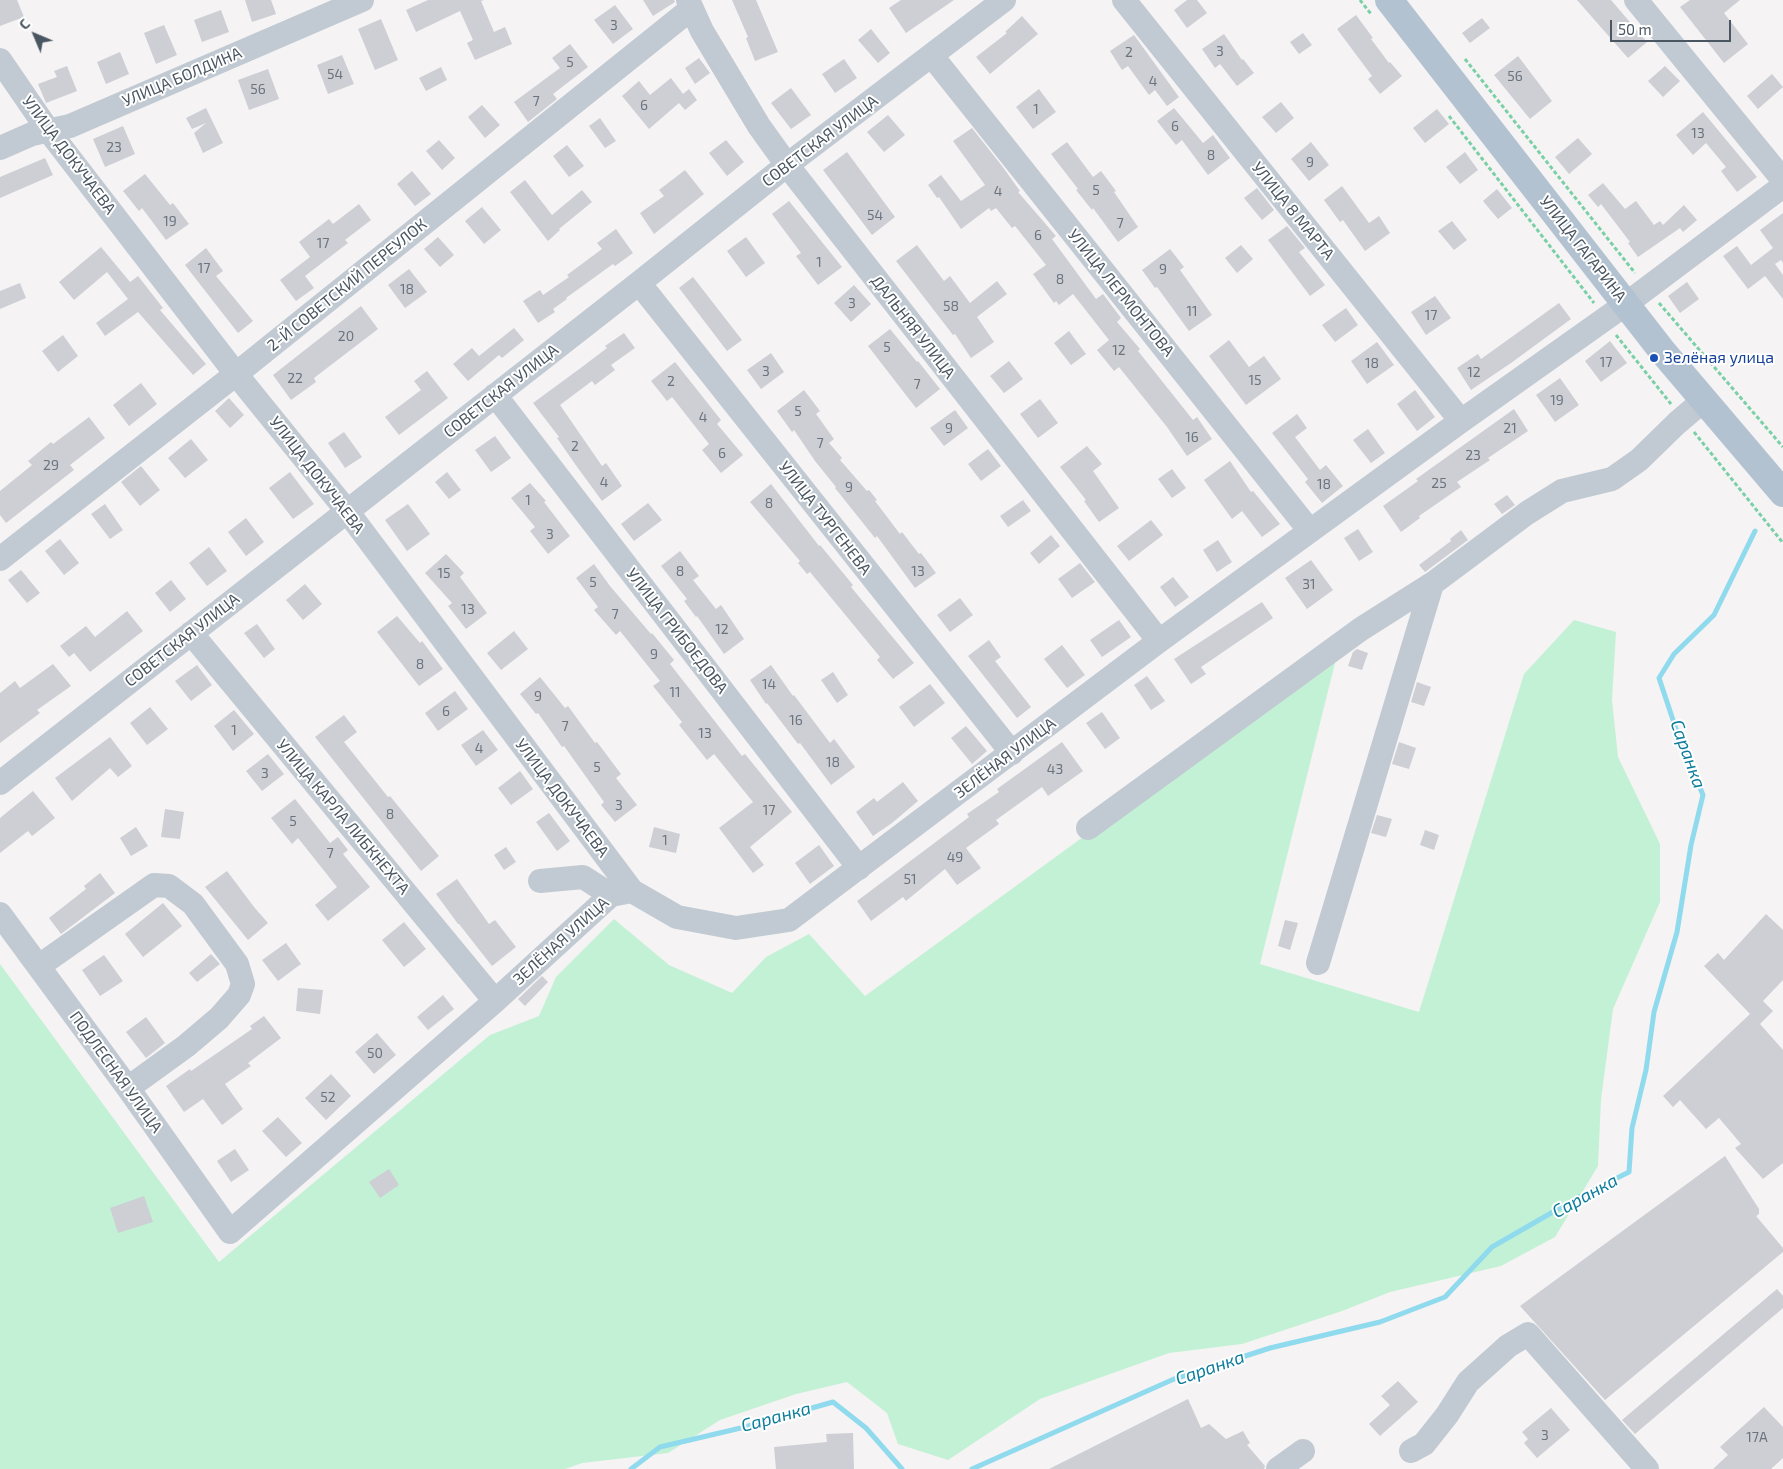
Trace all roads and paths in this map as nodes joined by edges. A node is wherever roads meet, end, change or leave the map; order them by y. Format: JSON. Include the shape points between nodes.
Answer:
{"nodes":[{"id":1,"x":362,"y":0,"type":"edge"},
{"id":2,"x":1004,"y":0,"type":"edge"},
{"id":3,"x":1124,"y":0,"type":"edge"},
{"id":4,"x":1360,"y":0,"type":"edge"},
{"id":5,"x":1636,"y":0,"type":"edge"},
{"id":6,"x":690,"y":4,"type":"edge"},
{"id":7,"x":1381,"y":8,"type":"edge"},
{"id":8,"x":1461,"y":55,"type":"dead end"},
{"id":9,"x":932,"y":56,"type":"junction"},
{"id":10,"x":0,"y":60,"type":"edge"},
{"id":11,"x":1444,"y":109,"type":"dead end"},
{"id":12,"x":48,"y":130,"type":"junction"},
{"id":13,"x":0,"y":148,"type":"edge"},
{"id":14,"x":787,"y":166,"type":"junction"},
{"id":15,"x":1783,"y":180,"type":"edge"},
{"id":16,"x":1783,"y":186,"type":"edge"},
{"id":17,"x":639,"y":283,"type":"junction"},
{"id":18,"x":1647,"y":288,"type":"junction"},
{"id":19,"x":1615,"y":312,"type":"junction"},
{"id":20,"x":236,"y":374,"type":"junction"},
{"id":21,"x":495,"y":395,"type":"junction"},
{"id":22,"x":1704,"y":400,"type":"junction"},
{"id":23,"x":1683,"y":418,"type":"junction"},
{"id":24,"x":1461,"y":421,"type":"junction"},
{"id":25,"x":1783,"y":447,"type":"edge"},
{"id":26,"x":1783,"y":493,"type":"edge"},
{"id":27,"x":346,"y":512,"type":"junction"},
{"id":28,"x":1310,"y":531,"type":"junction"},
{"id":29,"x":1783,"y":543,"type":"edge"},
{"id":30,"x":0,"y":559,"type":"edge"},
{"id":31,"x":1432,"y":584,"type":"junction"},
{"id":32,"x":191,"y":633,"type":"junction"},
{"id":33,"x":1159,"y":641,"type":"junction"},
{"id":34,"x":1012,"y":753,"type":"junction"},
{"id":35,"x":0,"y":783,"type":"edge"},
{"id":36,"x":1088,"y":828,"type":"dead end"},
{"id":37,"x":859,"y":868,"type":"junction"},
{"id":38,"x":540,"y":881,"type":"dead end"},
{"id":39,"x":622,"y":893,"type":"junction"},
{"id":40,"x":0,"y":914,"type":"edge"},
{"id":41,"x":1318,"y":963,"type":"dead end"},
{"id":42,"x":38,"y":966,"type":"junction"},
{"id":43,"x":494,"y":1001,"type":"junction"},
{"id":44,"x":128,"y":1088,"type":"junction"},
{"id":45,"x":230,"y":1232,"type":"joint"},
{"id":46,"x":1303,"y":1451,"type":"dead end"},
{"id":47,"x":1411,"y":1451,"type":"dead end"},
{"id":48,"x":1278,"y":1469,"type":"edge"},
{"id":49,"x":1646,"y":1469,"type":"edge"}],
"edges":[{"from":1,"to":12,"type":"street","name":"УЛИЦА БОЛДИНА","via":[[70,126]]},
{"from":2,"to":9,"type":"street","name":"СОВЕТСКАЯ УЛИЦА"},
{"from":3,"to":24,"type":"street","name":"УЛИЦА 8 МАРТА"},
{"from":4,"to":7,"type":"path"},
{"from":5,"to":15,"type":"street"},
{"from":6,"to":14,"type":"street","name":"ДАЛЬНЯЯ УЛИЦА","via":[[702,31]]},
{"from":6,"to":20,"type":"street","name":"2-Й СОВЕТСКИЙ ПЕРЕУЛОК"},
{"from":7,"to":19,"type":"main road","name":"УЛИЦА ГАГАРИНА"},
{"from":8,"to":18,"type":"path"},
{"from":9,"to":14,"type":"street","name":"СОВЕТСКАЯ УЛИЦА"},
{"from":9,"to":28,"type":"street","name":"УЛИЦА ЛЕРМОНТОВА"},
{"from":10,"to":12,"type":"street","name":"УЛИЦА ДОКУЧАЕВА"},
{"from":11,"to":19,"type":"path"},
{"from":12,"to":13,"type":"street","name":"УЛИЦА БОЛДИНА"},
{"from":12,"to":20,"type":"street","name":"УЛИЦА ДОКУЧАЕВА"},
{"from":14,"to":17,"type":"street","name":"СОВЕТСКАЯ УЛИЦА"},
{"from":14,"to":33,"type":"street","name":"ДАЛЬНЯЯ УЛИЦА"},
{"from":16,"to":18,"type":"street","name":"ЗЕЛЁНАЯ УЛИЦА"},
{"from":17,"to":21,"type":"street","name":"СОВЕТСКАЯ УЛИЦА"},
{"from":17,"to":34,"type":"street","name":"УЛИЦА ТУРГЕНЕВА"},
{"from":18,"to":19,"type":"street","name":"ЗЕЛЁНАЯ УЛИЦА"},
{"from":18,"to":25,"type":"path"},
{"from":19,"to":22,"type":"main road","name":"УЛИЦА ГАГАРИНА"},
{"from":19,"to":23,"type":"path"},
{"from":19,"to":24,"type":"street","name":"ЗЕЛЁНАЯ УЛИЦА"},
{"from":20,"to":27,"type":"street","name":"УЛИЦА ДОКУЧАЕВА"},
{"from":20,"to":30,"type":"street","name":"2-Й СОВЕТСКИЙ ПЕРЕУЛОК"},
{"from":21,"to":27,"type":"street","name":"СОВЕТСКАЯ УЛИЦА"},
{"from":21,"to":37,"type":"street","name":"УЛИЦА ГРИБОЕДОВА"},
{"from":22,"to":23,"type":"street"},
{"from":22,"to":26,"type":"main road","name":"УЛИЦА ГАГАРИНА"},
{"from":23,"to":29,"type":"path"},
{"from":23,"to":31,"type":"street","via":[[1639,460],[1612,478],[1562,492],[1527,513]]},
{"from":24,"to":28,"type":"street","name":"ЗЕЛЁНАЯ УЛИЦА"},
{"from":27,"to":32,"type":"street","name":"СОВЕТСКАЯ УЛИЦА"},
{"from":27,"to":39,"type":"street","name":"УЛИЦА ДОКУЧАЕВА"},
{"from":28,"to":33,"type":"street","name":"ЗЕЛЁНАЯ УЛИЦА"},
{"from":31,"to":36,"type":"street","via":[[1360,629]]},
{"from":31,"to":41,"type":"street"},
{"from":32,"to":35,"type":"street","name":"СОВЕТСКАЯ УЛИЦА"},
{"from":32,"to":43,"type":"street","name":"УЛИЦА КАРЛА ЛИБКНЕХТА"},
{"from":33,"to":34,"type":"street","name":"ЗЕЛЁНАЯ УЛИЦА"},
{"from":34,"to":37,"type":"street","name":"ЗЕЛЁНАЯ УЛИЦА"},
{"from":37,"to":39,"type":"street","name":"ЗЕЛЁНАЯ УЛИЦА","via":[[789,920],[736,928],[677,917]]},
{"from":38,"to":39,"type":"street","via":[[583,877]]},
{"from":39,"to":43,"type":"street","name":"ЗЕЛЁНАЯ УЛИЦА"},
{"from":40,"to":42,"type":"street","name":"ПОДЛЕСНАЯ УЛИЦА"},
{"from":42,"to":44,"type":"street","name":"ПОДЛЕСНАЯ УЛИЦА"},
{"from":42,"to":44,"type":"street","via":[[154,885],[169,886],[193,904],[237,964],[243,984],[239,995],[219,1018]]},
{"from":43,"to":45,"type":"street","name":"ЗЕЛЁНАЯ УЛИЦА"},
{"from":44,"to":45,"type":"street","name":"ПОДЛЕСНАЯ УЛИЦА"},
{"from":46,"to":48,"type":"street"},
{"from":47,"to":49,"type":"street","via":[[1424,1444],[1468,1382],[1508,1346],[1528,1334]]}]}
